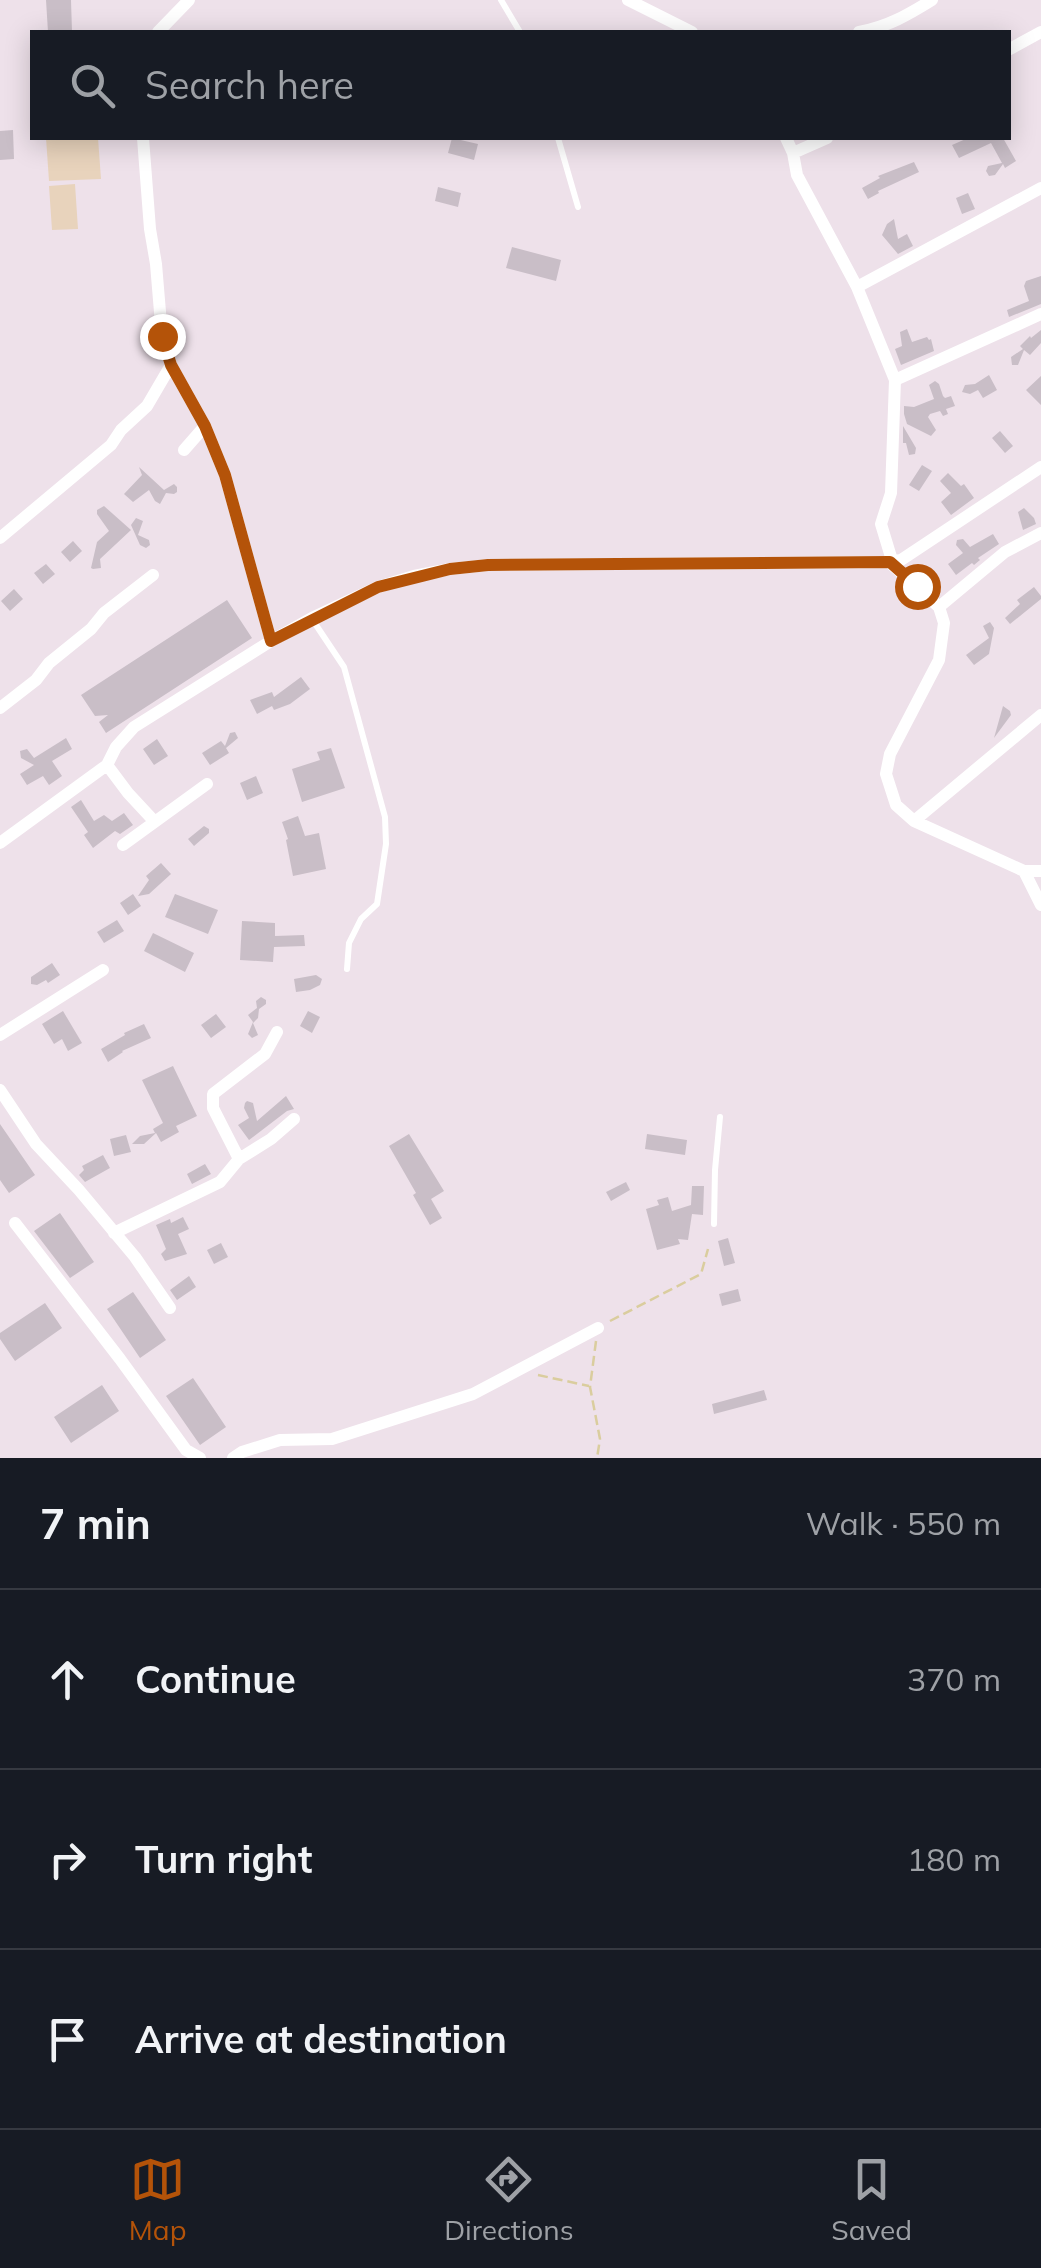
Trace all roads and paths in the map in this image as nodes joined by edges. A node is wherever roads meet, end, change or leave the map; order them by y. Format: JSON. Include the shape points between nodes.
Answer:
{"nodes":[{"id":1,"x":189,"y":0,"type":"edge"},
{"id":2,"x":202,"y":0,"type":"edge"},
{"id":3,"x":501,"y":0,"type":"edge"},
{"id":4,"x":628,"y":0,"type":"edge"},
{"id":5,"x":932,"y":0,"type":"edge"},
{"id":6,"x":160,"y":30,"type":"edge"},
{"id":7,"x":519,"y":30,"type":"edge"},
{"id":8,"x":688,"y":30,"type":"edge"},
{"id":9,"x":876,"y":30,"type":"edge"},
{"id":10,"x":1041,"y":32,"type":"edge"},
{"id":11,"x":1011,"y":48,"type":"edge"},
{"id":12,"x":143,"y":140,"type":"edge"},
{"id":13,"x":559,"y":140,"type":"edge"},
{"id":14,"x":787,"y":140,"type":"edge"},
{"id":15,"x":823,"y":140,"type":"edge"},
{"id":16,"x":794,"y":154,"type":"junction"},
{"id":17,"x":1041,"y":188,"type":"edge"},
{"id":18,"x":578,"y":207,"type":"dead end"},
{"id":19,"x":857,"y":286,"type":"junction"},
{"id":20,"x":1041,"y":314,"type":"edge"},
{"id":21,"x":171,"y":365,"type":"junction"},
{"id":22,"x":895,"y":380,"type":"junction"},
{"id":23,"x":205,"y":426,"type":"junction"},
{"id":24,"x":184,"y":450,"type":"dead end"},
{"id":25,"x":1041,"y":467,"type":"edge"},
{"id":26,"x":1041,"y":533,"type":"edge"},
{"id":27,"x":0,"y":538,"type":"edge"},
{"id":28,"x":890,"y":562,"type":"junction"},
{"id":29,"x":153,"y":575,"type":"dead end"},
{"id":30,"x":939,"y":606,"type":"junction"},
{"id":31,"x":312,"y":618,"type":"junction"},
{"id":32,"x":271,"y":641,"type":"junction"},
{"id":33,"x":0,"y":708,"type":"edge"},
{"id":34,"x":1041,"y":716,"type":"edge"},
{"id":35,"x":107,"y":765,"type":"junction"},
{"id":36,"x":207,"y":784,"type":"dead end"},
{"id":37,"x":154,"y":821,"type":"junction"},
{"id":38,"x":914,"y":821,"type":"junction"},
{"id":39,"x":0,"y":843,"type":"edge"},
{"id":40,"x":123,"y":846,"type":"dead end"},
{"id":41,"x":1024,"y":870,"type":"junction"},
{"id":42,"x":1041,"y":871,"type":"edge"},
{"id":43,"x":1041,"y":905,"type":"edge"},
{"id":44,"x":347,"y":969,"type":"dead end"},
{"id":45,"x":103,"y":970,"type":"dead end"},
{"id":46,"x":277,"y":1032,"type":"dead end"},
{"id":47,"x":0,"y":1035,"type":"edge"},
{"id":48,"x":0,"y":1090,"type":"edge"},
{"id":49,"x":720,"y":1117,"type":"dead end"},
{"id":50,"x":294,"y":1119,"type":"dead end"},
{"id":51,"x":240,"y":1159,"type":"junction"},
{"id":52,"x":15,"y":1224,"type":"dead end"},
{"id":53,"x":714,"y":1224,"type":"dead end"},
{"id":54,"x":114,"y":1234,"type":"junction"},
{"id":55,"x":708,"y":1248,"type":"dead end"},
{"id":56,"x":170,"y":1308,"type":"dead end"},
{"id":57,"x":598,"y":1328,"type":"junction"},
{"id":58,"x":519,"y":1370,"type":"junction"},
{"id":59,"x":590,"y":1386,"type":"junction"},
{"id":60,"x":200,"y":1458,"type":"edge"},
{"id":61,"x":233,"y":1458,"type":"edge"},
{"id":62,"x":596,"y":1458,"type":"edge"}],
"edges":[{"from":1,"to":2,"type":"lane"},
{"from":1,"to":6,"type":"street"},
{"from":3,"to":7,"type":"lane"},
{"from":4,"to":8,"type":"street"},
{"from":5,"to":9,"type":"street"},
{"from":10,"to":11,"type":"street"},
{"from":12,"to":21,"type":"street","via":[[162,336]]},
{"from":13,"to":18,"type":"lane"},
{"from":14,"to":16,"type":"street"},
{"from":15,"to":16,"type":"street"},
{"from":16,"to":19,"type":"street","via":[[797,175]]},
{"from":17,"to":19,"type":"street"},
{"from":19,"to":22,"type":"street"},
{"from":20,"to":22,"type":"street"},
{"from":21,"to":23,"type":"street"},
{"from":21,"to":27,"type":"street","via":[[147,406],[111,446]]},
{"from":22,"to":28,"type":"street","via":[[891,494],[881,524]]},
{"from":23,"to":24,"type":"street"},
{"from":23,"to":32,"type":"street"},
{"from":25,"to":28,"type":"street"},
{"from":26,"to":30,"type":"street"},
{"from":28,"to":30,"type":"street"},
{"from":28,"to":31,"type":"street","via":[[488,565],[378,587]]},
{"from":29,"to":33,"type":"street"},
{"from":30,"to":38,"type":"street","via":[[944,622],[938,660],[886,774],[896,806]]},
{"from":31,"to":32,"type":"street"},
{"from":31,"to":44,"type":"lane","via":[[344,667],[385,818],[377,904],[349,943]]},
{"from":32,"to":35,"type":"street","via":[[134,727]]},
{"from":34,"to":38,"type":"street"},
{"from":35,"to":37,"type":"street"},
{"from":35,"to":39,"type":"street"},
{"from":36,"to":37,"type":"street"},
{"from":37,"to":40,"type":"street"},
{"from":38,"to":41,"type":"street"},
{"from":41,"to":42,"type":"street"},
{"from":41,"to":43,"type":"street"},
{"from":45,"to":47,"type":"street"},
{"from":46,"to":51,"type":"street","via":[[265,1054],[213,1094],[213,1108]]},
{"from":48,"to":54,"type":"street","via":[[36,1144]]},
{"from":49,"to":53,"type":"lane"},
{"from":50,"to":51,"type":"street"},
{"from":51,"to":54,"type":"street","via":[[220,1182]]},
{"from":52,"to":60,"type":"street","via":[[186,1450]]},
{"from":54,"to":56,"type":"street"},
{"from":55,"to":57,"type":"path","via":[[701,1274]]},
{"from":57,"to":58,"type":"street"},
{"from":57,"to":59,"type":"path"},
{"from":58,"to":59,"type":"path"},
{"from":58,"to":61,"type":"street","via":[[473,1394],[332,1438],[280,1440]]},
{"from":59,"to":62,"type":"path","via":[[600,1439]]}]}
